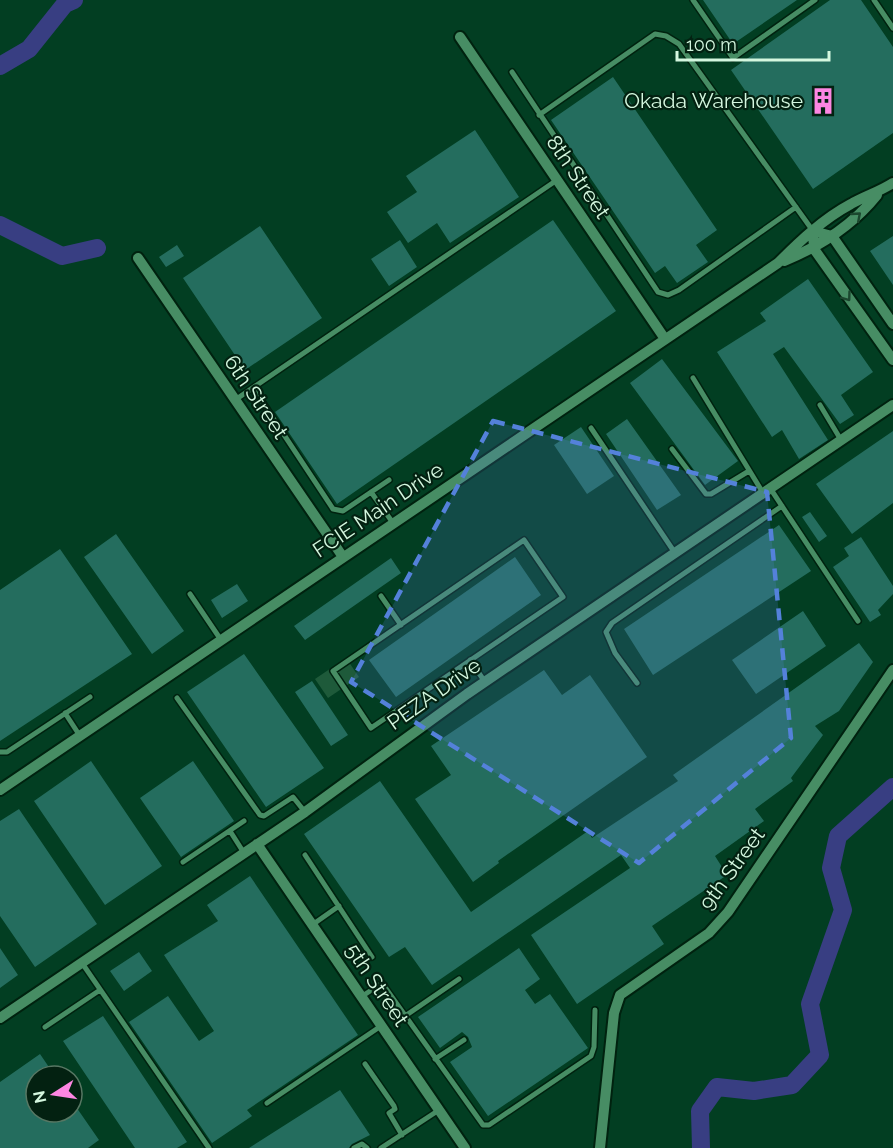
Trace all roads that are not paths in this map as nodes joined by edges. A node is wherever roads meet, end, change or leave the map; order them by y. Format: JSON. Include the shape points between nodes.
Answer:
{"nodes":[{"id":1,"x":693,"y":0,"type":"edge"},
{"id":2,"x":815,"y":0,"type":"edge"},
{"id":3,"x":874,"y":0,"type":"edge"},
{"id":4,"x":893,"y":28,"type":"edge"},
{"id":5,"x":460,"y":37,"type":"dead end"},
{"id":6,"x":512,"y":72,"type":"dead end"},
{"id":7,"x":539,"y":115,"type":"junction"},
{"id":8,"x":557,"y":180,"type":"junction"},
{"id":9,"x":893,"y":183,"type":"edge"},
{"id":10,"x":878,"y":193,"type":"junction"},
{"id":11,"x":796,"y":207,"type":"junction"},
{"id":12,"x":813,"y":231,"type":"junction"},
{"id":13,"x":832,"y":236,"type":"junction"},
{"id":14,"x":814,"y":249,"type":"junction"},
{"id":15,"x":138,"y":258,"type":"dead end"},
{"id":16,"x":778,"y":263,"type":"junction"},
{"id":17,"x":893,"y":324,"type":"edge"},
{"id":18,"x":665,"y":339,"type":"junction"},
{"id":19,"x":893,"y":360,"type":"edge"},
{"id":20,"x":693,"y":378,"type":"dead end"},
{"id":21,"x":253,"y":388,"type":"junction"},
{"id":22,"x":235,"y":400,"type":"junction"},
{"id":23,"x":820,"y":405,"type":"dead end"},
{"id":24,"x":893,"y":405,"type":"edge"},
{"id":25,"x":591,"y":428,"type":"dead end"},
{"id":26,"x":842,"y":440,"type":"junction"},
{"id":27,"x":672,"y":449,"type":"dead end"},
{"id":28,"x":749,"y":471,"type":"junction"},
{"id":29,"x":389,"y":480,"type":"dead end"},
{"id":30,"x":767,"y":491,"type":"junction"},
{"id":31,"x":372,"y":492,"type":"junction"},
{"id":32,"x":782,"y":506,"type":"junction"},
{"id":33,"x":393,"y":523,"type":"junction"},
{"id":34,"x":675,"y":553,"type":"junction"},
{"id":35,"x":343,"y":557,"type":"junction"},
{"id":36,"x":190,"y":594,"type":"dead end"},
{"id":37,"x":381,"y":596,"type":"dead end"},
{"id":38,"x":858,"y":621,"type":"dead end"},
{"id":39,"x":401,"y":625,"type":"junction"},
{"id":40,"x":221,"y":640,"type":"junction"},
{"id":41,"x":470,"y":660,"type":"junction"},
{"id":42,"x":893,"y":670,"type":"edge"},
{"id":43,"x":485,"y":682,"type":"junction"},
{"id":44,"x":637,"y":683,"type":"dead end"},
{"id":45,"x":90,"y":697,"type":"dead end"},
{"id":46,"x":177,"y":698,"type":"dead end"},
{"id":47,"x":65,"y":713,"type":"junction"},
{"id":48,"x":80,"y":735,"type":"junction"},
{"id":49,"x":0,"y":752,"type":"edge"},
{"id":50,"x":0,"y":790,"type":"edge"},
{"id":51,"x":305,"y":812,"type":"junction"},
{"id":52,"x":244,"y":821,"type":"dead end"},
{"id":53,"x":230,"y":831,"type":"junction"},
{"id":54,"x":257,"y":844,"type":"junction"},
{"id":55,"x":244,"y":853,"type":"junction"},
{"id":56,"x":306,"y":855,"type":"dead end"},
{"id":57,"x":183,"y":862,"type":"dead end"},
{"id":58,"x":339,"y":906,"type":"junction"},
{"id":59,"x":312,"y":924,"type":"junction"},
{"id":60,"x":372,"y":957,"type":"dead end"},
{"id":61,"x":82,"y":963,"type":"junction"},
{"id":62,"x":459,"y":979,"type":"dead end"},
{"id":63,"x":100,"y":990,"type":"junction"},
{"id":64,"x":361,"y":997,"type":"junction"},
{"id":65,"x":595,"y":1010,"type":"dead end"},
{"id":66,"x":405,"y":1016,"type":"junction"},
{"id":67,"x":0,"y":1018,"type":"edge"},
{"id":68,"x":381,"y":1026,"type":"junction"},
{"id":69,"x":45,"y":1027,"type":"dead end"},
{"id":70,"x":464,"y":1040,"type":"dead end"},
{"id":71,"x":435,"y":1059,"type":"junction"},
{"id":72,"x":365,"y":1064,"type":"dead end"},
{"id":73,"x":267,"y":1103,"type":"dead end"},
{"id":74,"x":439,"y":1110,"type":"junction"},
{"id":75,"x":402,"y":1134,"type":"junction"},
{"id":76,"x":209,"y":1148,"type":"edge"},
{"id":77,"x":354,"y":1148,"type":"edge"},
{"id":78,"x":367,"y":1148,"type":"edge"},
{"id":79,"x":381,"y":1148,"type":"edge"},
{"id":80,"x":465,"y":1148,"type":"edge"},
{"id":81,"x":600,"y":1148,"type":"edge"}],
"edges":[{"from":1,"to":2,"type":"lane","via":[[733,58]]},
{"from":3,"to":4,"type":"lane"},
{"from":5,"to":8,"type":"street","name":"8th Street"},
{"from":6,"to":7,"type":"lane"},
{"from":7,"to":11,"type":"lane","via":[[655,34],[666,36],[679,44]]},
{"from":7,"to":11,"type":"lane","via":[[658,292],[668,295],[679,290]]},
{"from":8,"to":18,"type":"street","name":"8th Street"},
{"from":8,"to":21,"type":"lane"},
{"from":9,"to":10,"type":"street","name":"FCIE Main Drive"},
{"from":10,"to":12,"type":"street","name":"FCIE Main Drive","via":[[851,203]]},
{"from":13,"to":10,"type":"street","name":"FCIE Main Drive","one_way":true,"via":[[861,215]]},
{"from":11,"to":12,"type":"lane"},
{"from":12,"to":13,"type":"street"},
{"from":12,"to":14,"type":"street"},
{"from":12,"to":16,"type":"street","name":"FCIE Main Drive"},
{"from":13,"to":14,"type":"street","name":"FCIE Main Drive"},
{"from":13,"to":17,"type":"street"},
{"from":14,"to":16,"type":"street","name":"FCIE Main Drive"},
{"from":14,"to":19,"type":"street","one_way":true},
{"from":15,"to":22,"type":"street","name":"6th Street"},
{"from":16,"to":18,"type":"street","name":"FCIE Main Drive"},
{"from":18,"to":33,"type":"street","name":"FCIE Main Drive"},
{"from":20,"to":28,"type":"lane"},
{"from":21,"to":22,"type":"lane"},
{"from":21,"to":31,"type":"lane","via":[[333,509],[343,511]]},
{"from":22,"to":35,"type":"street","name":"6th Street"},
{"from":23,"to":26,"type":"lane"},
{"from":24,"to":26,"type":"street","name":"PEZA Drive"},
{"from":25,"to":34,"type":"lane"},
{"from":26,"to":30,"type":"street","name":"PEZA Drive"},
{"from":27,"to":28,"type":"lane","via":[[706,494]]},
{"from":28,"to":30,"type":"lane"},
{"from":29,"to":31,"type":"lane"},
{"from":30,"to":32,"type":"lane"},
{"from":30,"to":34,"type":"street","name":"PEZA Drive"},
{"from":31,"to":33,"type":"lane"},
{"from":32,"to":38,"type":"lane"},
{"from":32,"to":44,"type":"lane","via":[[612,623],[606,632],[609,642]]},
{"from":33,"to":35,"type":"street","name":"FCIE Main Drive"},
{"from":34,"to":43,"type":"street","name":"PEZA Drive"},
{"from":35,"to":40,"type":"street","name":"FCIE Main Drive"},
{"from":36,"to":40,"type":"lane"},
{"from":37,"to":39,"type":"lane"},
{"from":39,"to":41,"type":"lane","via":[[333,671],[371,728]]},
{"from":39,"to":41,"type":"lane","via":[[524,540],[563,597]]},
{"from":40,"to":48,"type":"street","name":"FCIE Main Drive"},
{"from":41,"to":43,"type":"lane"},
{"from":42,"to":81,"type":"street","name":"9th Street","via":[[728,912],[708,933],[620,995],[614,1013]]},
{"from":43,"to":51,"type":"street","name":"PEZA Drive"},
{"from":45,"to":47,"type":"lane"},
{"from":46,"to":51,"type":"lane","via":[[260,815],[293,797]]},
{"from":47,"to":48,"type":"lane"},
{"from":47,"to":49,"type":"lane","via":[[7,752]]},
{"from":48,"to":50,"type":"street","name":"FCIE Main Drive"},
{"from":51,"to":54,"type":"street","name":"PEZA Drive"},
{"from":52,"to":53,"type":"lane"},
{"from":53,"to":55,"type":"lane"},
{"from":53,"to":57,"type":"lane"},
{"from":54,"to":55,"type":"street","name":"PEZA Drive"},
{"from":54,"to":59,"type":"street","name":"5th Street"},
{"from":55,"to":61,"type":"street","name":"PEZA Drive"},
{"from":56,"to":58,"type":"lane"},
{"from":58,"to":59,"type":"lane"},
{"from":58,"to":60,"type":"lane"},
{"from":59,"to":64,"type":"street","name":"5th Street"},
{"from":61,"to":63,"type":"lane"},
{"from":61,"to":67,"type":"street","name":"PEZA Drive"},
{"from":62,"to":66,"type":"lane"},
{"from":63,"to":69,"type":"lane"},
{"from":63,"to":76,"type":"lane"},
{"from":64,"to":66,"type":"lane","via":[[382,983]]},
{"from":64,"to":68,"type":"street","name":"5th Street"},
{"from":65,"to":71,"type":"lane","via":[[591,1056],[489,1125],[478,1121]]},
{"from":66,"to":71,"type":"lane"},
{"from":68,"to":73,"type":"lane"},
{"from":68,"to":74,"type":"street","name":"5th Street"},
{"from":70,"to":71,"type":"lane"},
{"from":72,"to":75,"type":"lane","via":[[394,1106],[389,1118]]},
{"from":74,"to":75,"type":"lane"},
{"from":74,"to":80,"type":"street","name":"5th Street"},
{"from":75,"to":79,"type":"lane"},
{"from":77,"to":78,"type":"lane","via":[[362,1144]]}]}
